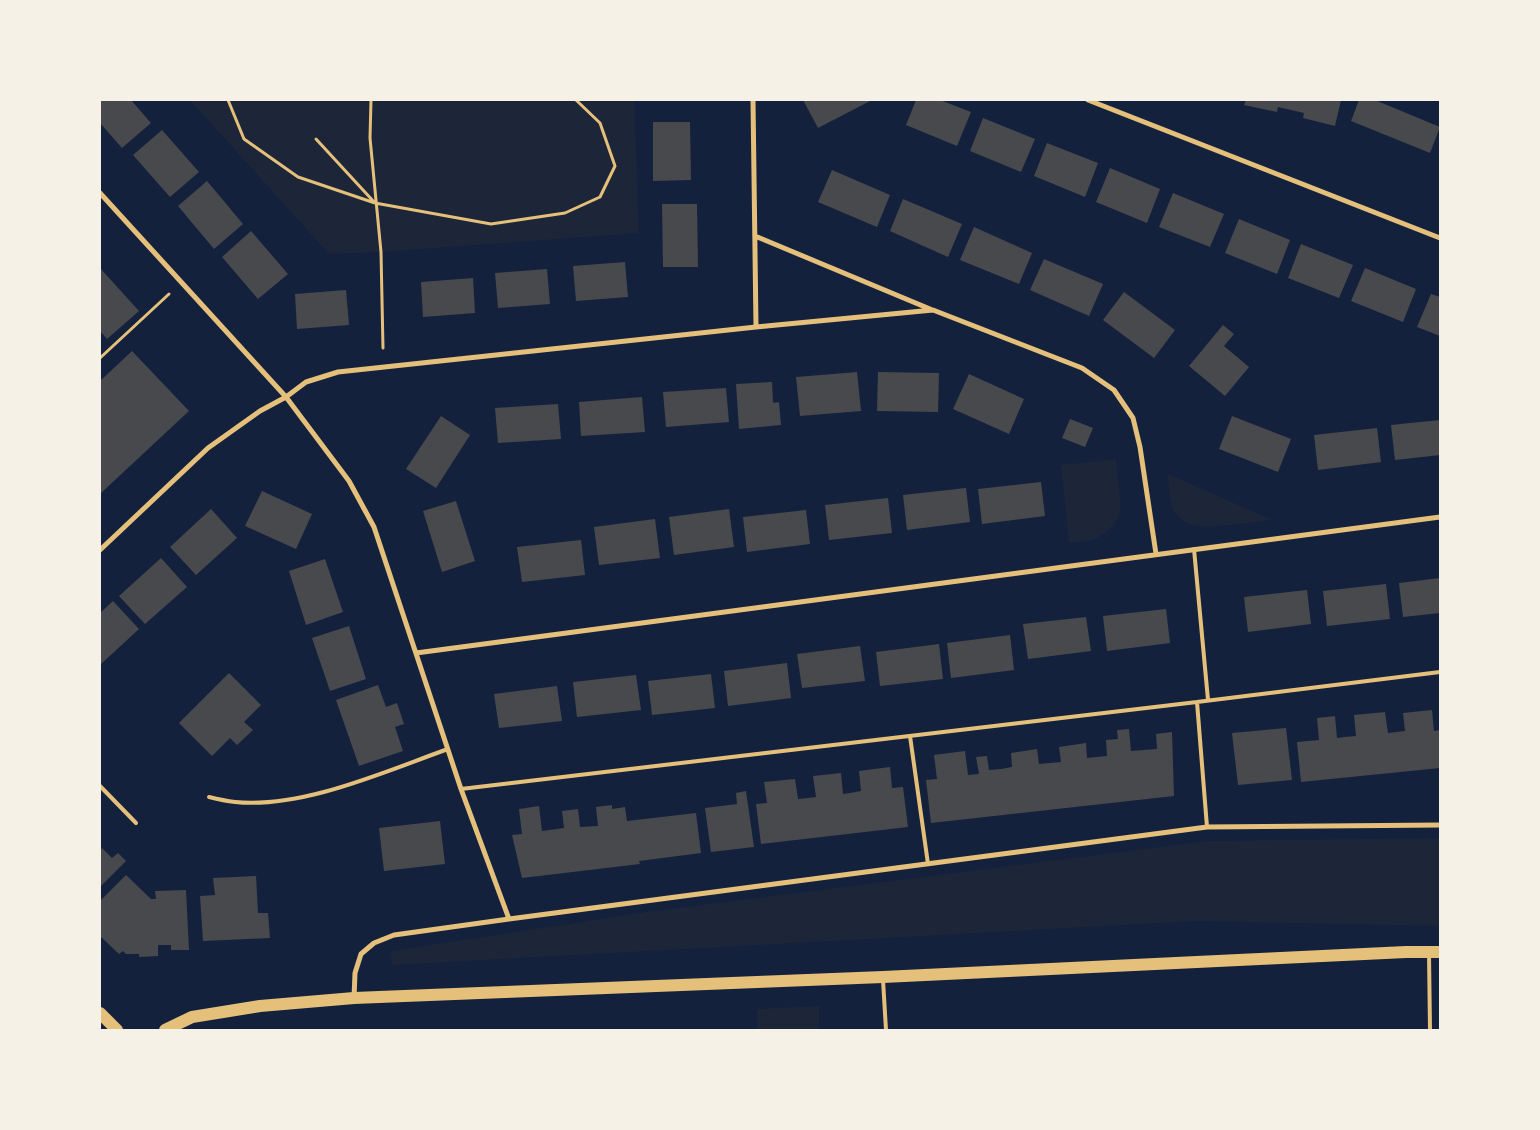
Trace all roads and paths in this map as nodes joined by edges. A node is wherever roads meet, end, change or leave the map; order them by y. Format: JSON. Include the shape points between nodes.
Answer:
{"nodes":[{"id":1,"x":228,"y":100,"type":"edge"},
{"id":2,"x":370,"y":100,"type":"edge"},
{"id":3,"x":576,"y":100,"type":"edge"},
{"id":4,"x":754,"y":100,"type":"edge"},
{"id":5,"x":1090,"y":100,"type":"edge"},
{"id":6,"x":316,"y":139,"type":"dead end"},
{"id":7,"x":100,"y":193,"type":"edge"},
{"id":8,"x":375,"y":203,"type":"junction"},
{"id":9,"x":755,"y":236,"type":"junction"},
{"id":10,"x":1440,"y":238,"type":"edge"},
{"id":11,"x":182,"y":281,"type":"junction"},
{"id":12,"x":933,"y":310,"type":"junction"},
{"id":13,"x":756,"y":327,"type":"junction"},
{"id":14,"x":101,"y":357,"type":"edge"},
{"id":15,"x":384,"y":368,"type":"junction"},
{"id":16,"x":286,"y":397,"type":"junction"},
{"id":17,"x":1440,"y":517,"type":"edge"},
{"id":18,"x":1194,"y":549,"type":"junction"},
{"id":19,"x":100,"y":550,"type":"edge"},
{"id":20,"x":1156,"y":554,"type":"junction"},
{"id":21,"x":416,"y":653,"type":"junction"},
{"id":22,"x":1440,"y":672,"type":"edge"},
{"id":23,"x":1208,"y":700,"type":"junction"},
{"id":24,"x":1197,"y":702,"type":"junction"},
{"id":25,"x":910,"y":736,"type":"junction"},
{"id":26,"x":448,"y":749,"type":"junction"},
{"id":27,"x":100,"y":786,"type":"edge"},
{"id":28,"x":461,"y":789,"type":"junction"},
{"id":29,"x":209,"y":797,"type":"dead end"},
{"id":30,"x":136,"y":822,"type":"dead end"},
{"id":31,"x":1440,"y":825,"type":"edge"},
{"id":32,"x":1208,"y":827,"type":"junction"},
{"id":33,"x":928,"y":864,"type":"junction"},
{"id":34,"x":509,"y":918,"type":"junction"},
{"id":35,"x":1435,"y":952,"type":"edge"},
{"id":36,"x":883,"y":977,"type":"junction"},
{"id":37,"x":354,"y":998,"type":"junction"},
{"id":38,"x":100,"y":1013,"type":"edge"},
{"id":39,"x":117,"y":1030,"type":"edge"},
{"id":40,"x":165,"y":1030,"type":"edge"},
{"id":41,"x":886,"y":1030,"type":"edge"},
{"id":42,"x":1430,"y":1030,"type":"edge"}],
"edges":[{"from":1,"to":8,"type":"path","via":[[244,139],[298,177]]},
{"from":2,"to":8,"type":"path"},
{"from":3,"to":8,"type":"path","via":[[600,123],[615,166],[600,197],[565,213],[492,224]]},
{"from":4,"to":9,"type":"street"},
{"from":5,"to":10,"type":"street"},
{"from":6,"to":8,"type":"path"},
{"from":7,"to":11,"type":"street"},
{"from":8,"to":15,"type":"path","via":[[381,252]]},
{"from":9,"to":12,"type":"street"},
{"from":9,"to":13,"type":"street"},
{"from":11,"to":14,"type":"path"},
{"from":11,"to":16,"type":"street"},
{"from":12,"to":13,"type":"street"},
{"from":12,"to":20,"type":"street","via":[[1082,368],[1114,390],[1135,428]]},
{"from":13,"to":15,"type":"street"},
{"from":15,"to":16,"type":"street","via":[[338,372],[306,382]]},
{"from":16,"to":19,"type":"street","via":[[260,411],[208,448]]},
{"from":16,"to":21,"type":"street","via":[[349,481],[374,527]]},
{"from":17,"to":18,"type":"street"},
{"from":18,"to":20,"type":"street"},
{"from":18,"to":23,"type":"lane"},
{"from":20,"to":21,"type":"street"},
{"from":21,"to":26,"type":"street"},
{"from":22,"to":23,"type":"lane"},
{"from":23,"to":24,"type":"lane"},
{"from":24,"to":25,"type":"lane"},
{"from":24,"to":32,"type":"lane"},
{"from":25,"to":28,"type":"lane"},
{"from":25,"to":33,"type":"lane"},
{"from":26,"to":28,"type":"street"},
{"from":26,"to":29,"type":"lane","via":[[331,790],[272,802],[235,802]]},
{"from":27,"to":30,"type":"lane"},
{"from":28,"to":34,"type":"street"},
{"from":31,"to":32,"type":"street"},
{"from":32,"to":33,"type":"street"},
{"from":33,"to":34,"type":"street"},
{"from":34,"to":37,"type":"street","via":[[394,935],[374,943],[361,954],[355,973]]},
{"from":35,"to":36,"type":"main road"},
{"from":35,"to":42,"type":"lane"},
{"from":36,"to":37,"type":"main road"},
{"from":36,"to":41,"type":"lane"},
{"from":37,"to":40,"type":"main road","via":[[192,1016]]},
{"from":38,"to":39,"type":"main road"}]}
